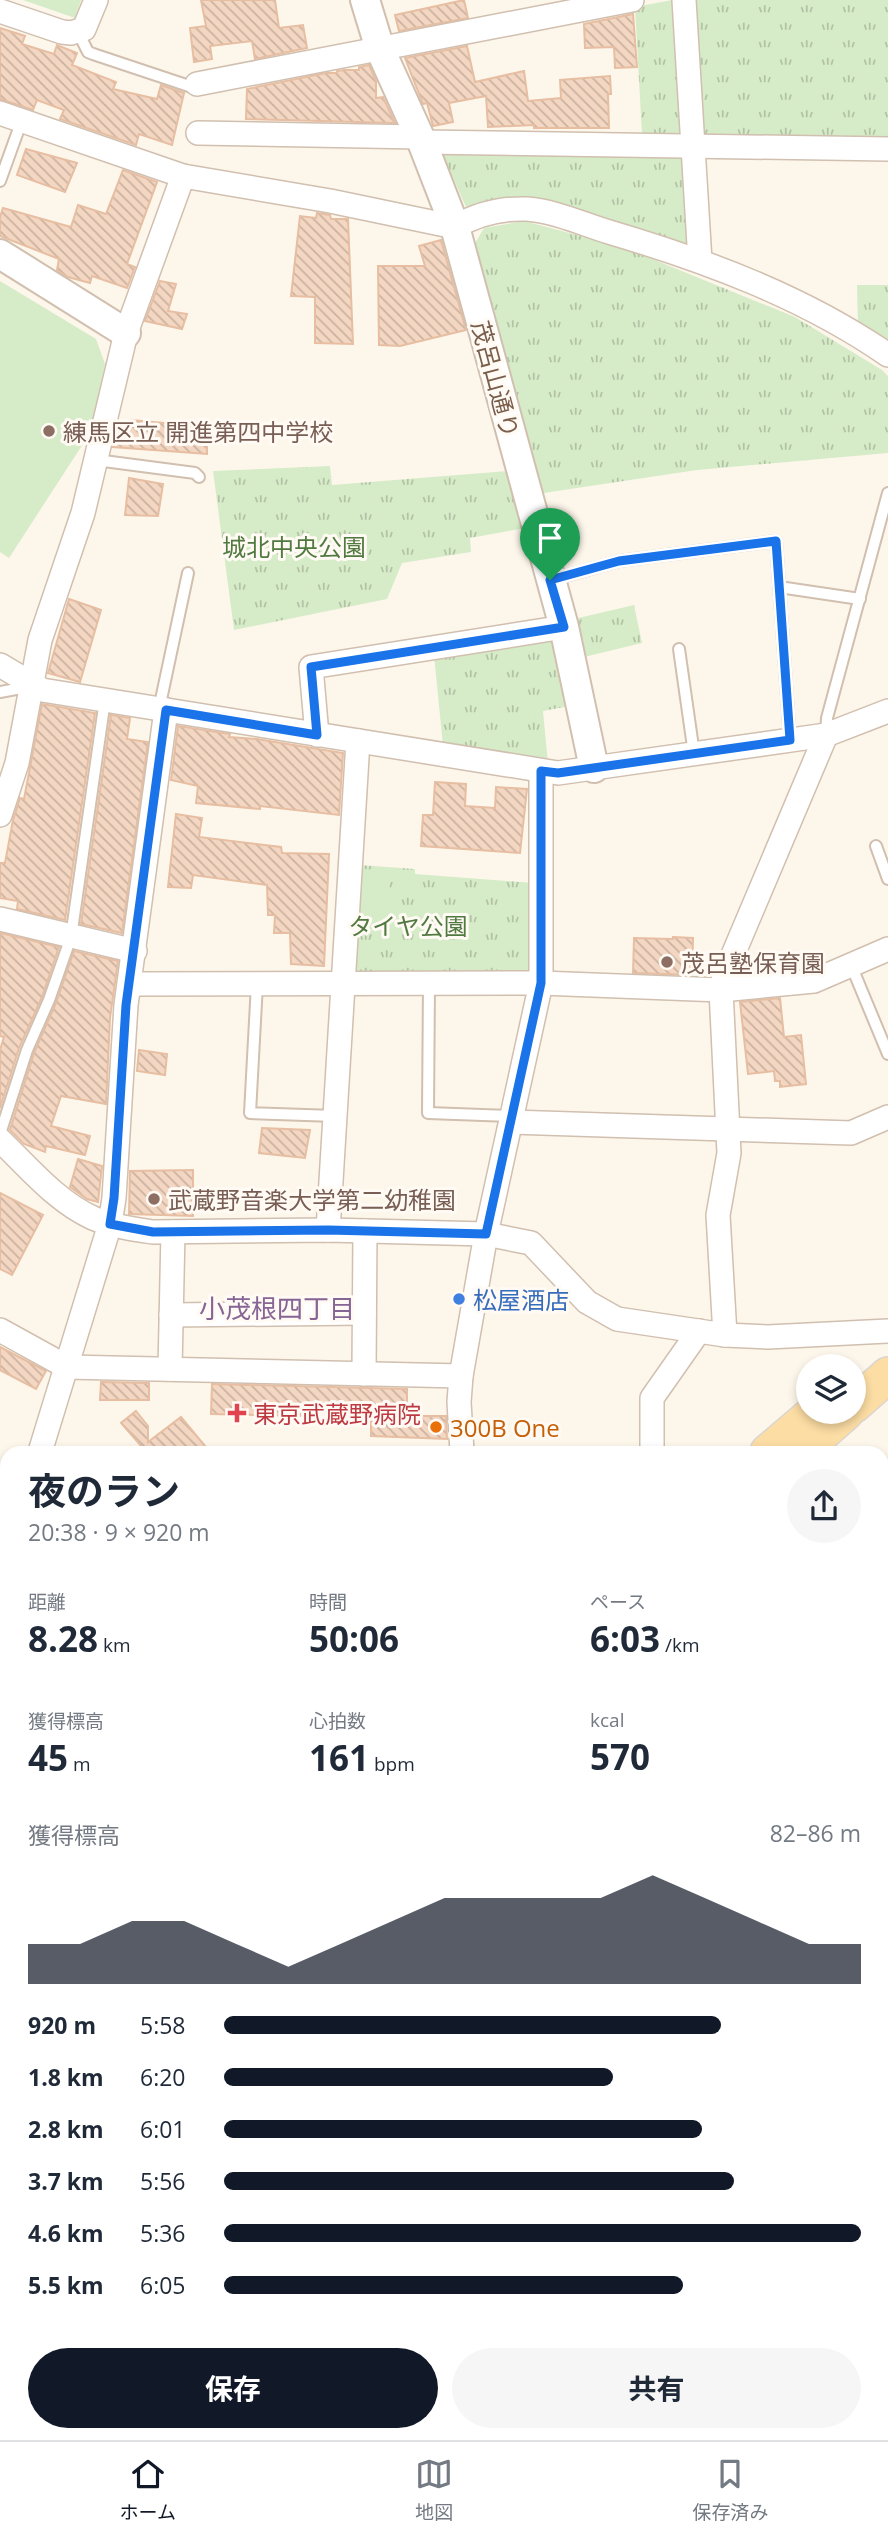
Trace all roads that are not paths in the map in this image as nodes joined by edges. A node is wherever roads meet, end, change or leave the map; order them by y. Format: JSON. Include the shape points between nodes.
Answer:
{"nodes":[{"id":1,"x":96,"y":0,"type":"edge"},
{"id":2,"x":365,"y":0,"type":"edge"},
{"id":3,"x":632,"y":0,"type":"edge"},
{"id":4,"x":684,"y":0,"type":"edge"},
{"id":5,"x":0,"y":11,"type":"edge"},
{"id":6,"x":78,"y":32,"type":"junction"},
{"id":7,"x":380,"y":49,"type":"junction"},
{"id":8,"x":197,"y":84,"type":"joint"},
{"id":9,"x":0,"y":113,"type":"edge"},
{"id":10,"x":22,"y":120,"type":"junction"},
{"id":11,"x":198,"y":133,"type":"dead end"},
{"id":12,"x":421,"y":139,"type":"junction"},
{"id":13,"x":692,"y":145,"type":"junction"},
{"id":14,"x":888,"y":149,"type":"edge"},
{"id":15,"x":183,"y":176,"type":"junction"},
{"id":16,"x":0,"y":181,"type":"edge"},
{"id":17,"x":455,"y":227,"type":"junction"},
{"id":18,"x":0,"y":254,"type":"edge"},
{"id":19,"x":699,"y":261,"type":"junction"},
{"id":20,"x":126,"y":333,"type":"junction"},
{"id":21,"x":888,"y":355,"type":"edge"},
{"id":22,"x":96,"y":460,"type":"junction"},
{"id":23,"x":199,"y":477,"type":"dead end"},
{"id":24,"x":888,"y":493,"type":"edge"},
{"id":25,"x":188,"y":573,"type":"dead end"},
{"id":26,"x":550,"y":580,"type":"junction"},
{"id":27,"x":779,"y":587,"type":"junction"},
{"id":28,"x":860,"y":599,"type":"junction"},
{"id":29,"x":564,"y":627,"type":"junction"},
{"id":30,"x":679,"y":649,"type":"dead end"},
{"id":31,"x":0,"y":665,"type":"edge"},
{"id":32,"x":33,"y":686,"type":"junction"},
{"id":33,"x":0,"y":692,"type":"edge"},
{"id":34,"x":105,"y":700,"type":"junction"},
{"id":35,"x":163,"y":709,"type":"junction"},
{"id":36,"x":888,"y":711,"type":"edge"},
{"id":37,"x":317,"y":735,"type":"junction"},
{"id":38,"x":826,"y":735,"type":"junction"},
{"id":39,"x":790,"y":740,"type":"junction"},
{"id":40,"x":358,"y":741,"type":"junction"},
{"id":41,"x":694,"y":754,"type":"junction"},
{"id":42,"x":594,"y":768,"type":"junction"},
{"id":43,"x":541,"y":771,"type":"junction"},
{"id":44,"x":0,"y":815,"type":"edge"},
{"id":45,"x":876,"y":846,"type":"dead end"},
{"id":46,"x":888,"y":879,"type":"edge"},
{"id":47,"x":0,"y":919,"type":"edge"},
{"id":48,"x":71,"y":937,"type":"junction"},
{"id":49,"x":888,"y":949,"type":"edge"},
{"id":50,"x":135,"y":951,"type":"junction"},
{"id":51,"x":851,"y":965,"type":"junction"},
{"id":52,"x":344,"y":983,"type":"junction"},
{"id":53,"x":429,"y":983,"type":"junction"},
{"id":54,"x":541,"y":983,"type":"junction"},
{"id":55,"x":130,"y":984,"type":"junction"},
{"id":56,"x":257,"y":984,"type":"junction"},
{"id":57,"x":721,"y":990,"type":"junction"},
{"id":58,"x":888,"y":1054,"type":"edge"},
{"id":59,"x":335,"y":1116,"type":"junction"},
{"id":60,"x":888,"y":1117,"type":"edge"},
{"id":61,"x":512,"y":1119,"type":"junction"},
{"id":62,"x":729,"y":1129,"type":"junction"},
{"id":63,"x":0,"y":1134,"type":"edge"},
{"id":64,"x":0,"y":1140,"type":"edge"},
{"id":65,"x":110,"y":1224,"type":"junction"},
{"id":66,"x":328,"y":1230,"type":"junction"},
{"id":67,"x":173,"y":1231,"type":"junction"},
{"id":68,"x":365,"y":1231,"type":"junction"},
{"id":69,"x":486,"y":1234,"type":"junction"},
{"id":70,"x":364,"y":1313,"type":"junction"},
{"id":71,"x":171,"y":1315,"type":"junction"},
{"id":72,"x":0,"y":1330,"type":"edge"},
{"id":73,"x":699,"y":1331,"type":"junction"},
{"id":74,"x":888,"y":1331,"type":"edge"},
{"id":75,"x":725,"y":1335,"type":"junction"},
{"id":76,"x":888,"y":1349,"type":"edge"},
{"id":77,"x":67,"y":1367,"type":"junction"},
{"id":78,"x":866,"y":1368,"type":"edge"},
{"id":79,"x":170,"y":1369,"type":"junction"},
{"id":80,"x":363,"y":1374,"type":"junction"},
{"id":81,"x":888,"y":1375,"type":"edge"},
{"id":82,"x":461,"y":1376,"type":"junction"},
{"id":83,"x":866,"y":1394,"type":"edge"},
{"id":84,"x":801,"y":1424,"type":"edge"},
{"id":85,"x":832,"y":1424,"type":"edge"},
{"id":86,"x":42,"y":1446,"type":"edge"},
{"id":87,"x":462,"y":1446,"type":"edge"},
{"id":88,"x":652,"y":1446,"type":"edge"},
{"id":89,"x":775,"y":1446,"type":"edge"},
{"id":90,"x":807,"y":1446,"type":"edge"}],
"edges":[{"from":1,"to":6,"type":"street","via":[[89,21]]},
{"from":2,"to":7,"type":"street","name":"茂呂山通り"},
{"from":3,"to":7,"type":"street"},
{"from":4,"to":13,"type":"street"},
{"from":5,"to":6,"type":"street","via":[[62,32]]},
{"from":6,"to":8,"type":"lane","via":[[88,52],[189,86]]},
{"from":7,"to":8,"type":"street"},
{"from":7,"to":12,"type":"street","name":"茂呂山通り"},
{"from":9,"to":10,"type":"street"},
{"from":10,"to":15,"type":"street"},
{"from":10,"to":16,"type":"lane"},
{"from":11,"to":12,"type":"street"},
{"from":12,"to":13,"type":"street"},
{"from":12,"to":17,"type":"street","name":"茂呂山通り"},
{"from":13,"to":14,"type":"street"},
{"from":13,"to":19,"type":"street"},
{"from":15,"to":17,"type":"street"},
{"from":15,"to":20,"type":"street"},
{"from":17,"to":19,"type":"street","via":[[493,211],[529,209]]},
{"from":17,"to":26,"type":"street","name":"茂呂山通り"},
{"from":18,"to":20,"type":"street"},
{"from":19,"to":21,"type":"street","via":[[807,308]]},
{"from":20,"to":22,"type":"street"},
{"from":22,"to":23,"type":"lane"},
{"from":22,"to":32,"type":"street","via":[[40,640]]},
{"from":24,"to":28,"type":"lane"},
{"from":25,"to":35,"type":"lane"},
{"from":26,"to":27,"type":"lane","via":[[619,561],[776,541]]},
{"from":26,"to":29,"type":"street","name":"茂呂山通り"},
{"from":27,"to":28,"type":"lane"},
{"from":27,"to":39,"type":"lane"},
{"from":28,"to":38,"type":"lane"},
{"from":29,"to":37,"type":"street","via":[[311,667]]},
{"from":29,"to":42,"type":"street","name":"茂呂山通り"},
{"from":30,"to":41,"type":"lane"},
{"from":31,"to":32,"type":"street"},
{"from":32,"to":33,"type":"lane"},
{"from":32,"to":34,"type":"street"},
{"from":32,"to":44,"type":"street"},
{"from":34,"to":35,"type":"street"},
{"from":34,"to":48,"type":"lane"},
{"from":35,"to":37,"type":"street"},
{"from":35,"to":50,"type":"street"},
{"from":36,"to":38,"type":"street"},
{"from":37,"to":40,"type":"street"},
{"from":38,"to":39,"type":"street"},
{"from":38,"to":57,"type":"street"},
{"from":39,"to":41,"type":"street"},
{"from":40,"to":43,"type":"street"},
{"from":40,"to":52,"type":"street"},
{"from":41,"to":42,"type":"street"},
{"from":42,"to":43,"type":"street"},
{"from":43,"to":54,"type":"street"},
{"from":45,"to":46,"type":"lane"},
{"from":47,"to":48,"type":"street"},
{"from":48,"to":50,"type":"street"},
{"from":48,"to":63,"type":"lane"},
{"from":49,"to":51,"type":"street"},
{"from":50,"to":55,"type":"street"},
{"from":51,"to":57,"type":"street","via":[[814,981]]},
{"from":51,"to":58,"type":"lane"},
{"from":52,"to":53,"type":"street"},
{"from":52,"to":56,"type":"street"},
{"from":52,"to":59,"type":"street"},
{"from":53,"to":54,"type":"street"},
{"from":53,"to":61,"type":"lane","via":[[428,1113]]},
{"from":54,"to":57,"type":"street"},
{"from":54,"to":61,"type":"street"},
{"from":55,"to":56,"type":"street"},
{"from":55,"to":65,"type":"street"},
{"from":56,"to":59,"type":"lane","via":[[250,1113]]},
{"from":57,"to":62,"type":"street"},
{"from":59,"to":66,"type":"street"},
{"from":60,"to":62,"type":"street","via":[[851,1133]]},
{"from":61,"to":62,"type":"street"},
{"from":61,"to":69,"type":"street"},
{"from":62,"to":75,"type":"street","via":[[718,1215]]},
{"from":64,"to":65,"type":"street","via":[[74,1207]]},
{"from":65,"to":67,"type":"street"},
{"from":65,"to":77,"type":"street"},
{"from":66,"to":67,"type":"street"},
{"from":66,"to":68,"type":"street"},
{"from":67,"to":71,"type":"street"},
{"from":68,"to":69,"type":"street"},
{"from":68,"to":70,"type":"street"},
{"from":69,"to":73,"type":"street","via":[[531,1243],[587,1302],[618,1319]]},
{"from":69,"to":82,"type":"street"},
{"from":70,"to":71,"type":"street"},
{"from":70,"to":80,"type":"street"},
{"from":71,"to":79,"type":"street"},
{"from":72,"to":77,"type":"street"},
{"from":73,"to":75,"type":"street"},
{"from":73,"to":88,"type":"street","via":[[652,1398]]},
{"from":74,"to":75,"type":"street"},
{"from":76,"to":78,"type":"main road"},
{"from":77,"to":79,"type":"street"},
{"from":77,"to":86,"type":"street"},
{"from":79,"to":80,"type":"street"},
{"from":80,"to":82,"type":"street"},
{"from":81,"to":83,"type":"main road"},
{"from":82,"to":87,"type":"street"},
{"from":84,"to":89,"type":"main road"},
{"from":85,"to":90,"type":"main road"}]}
